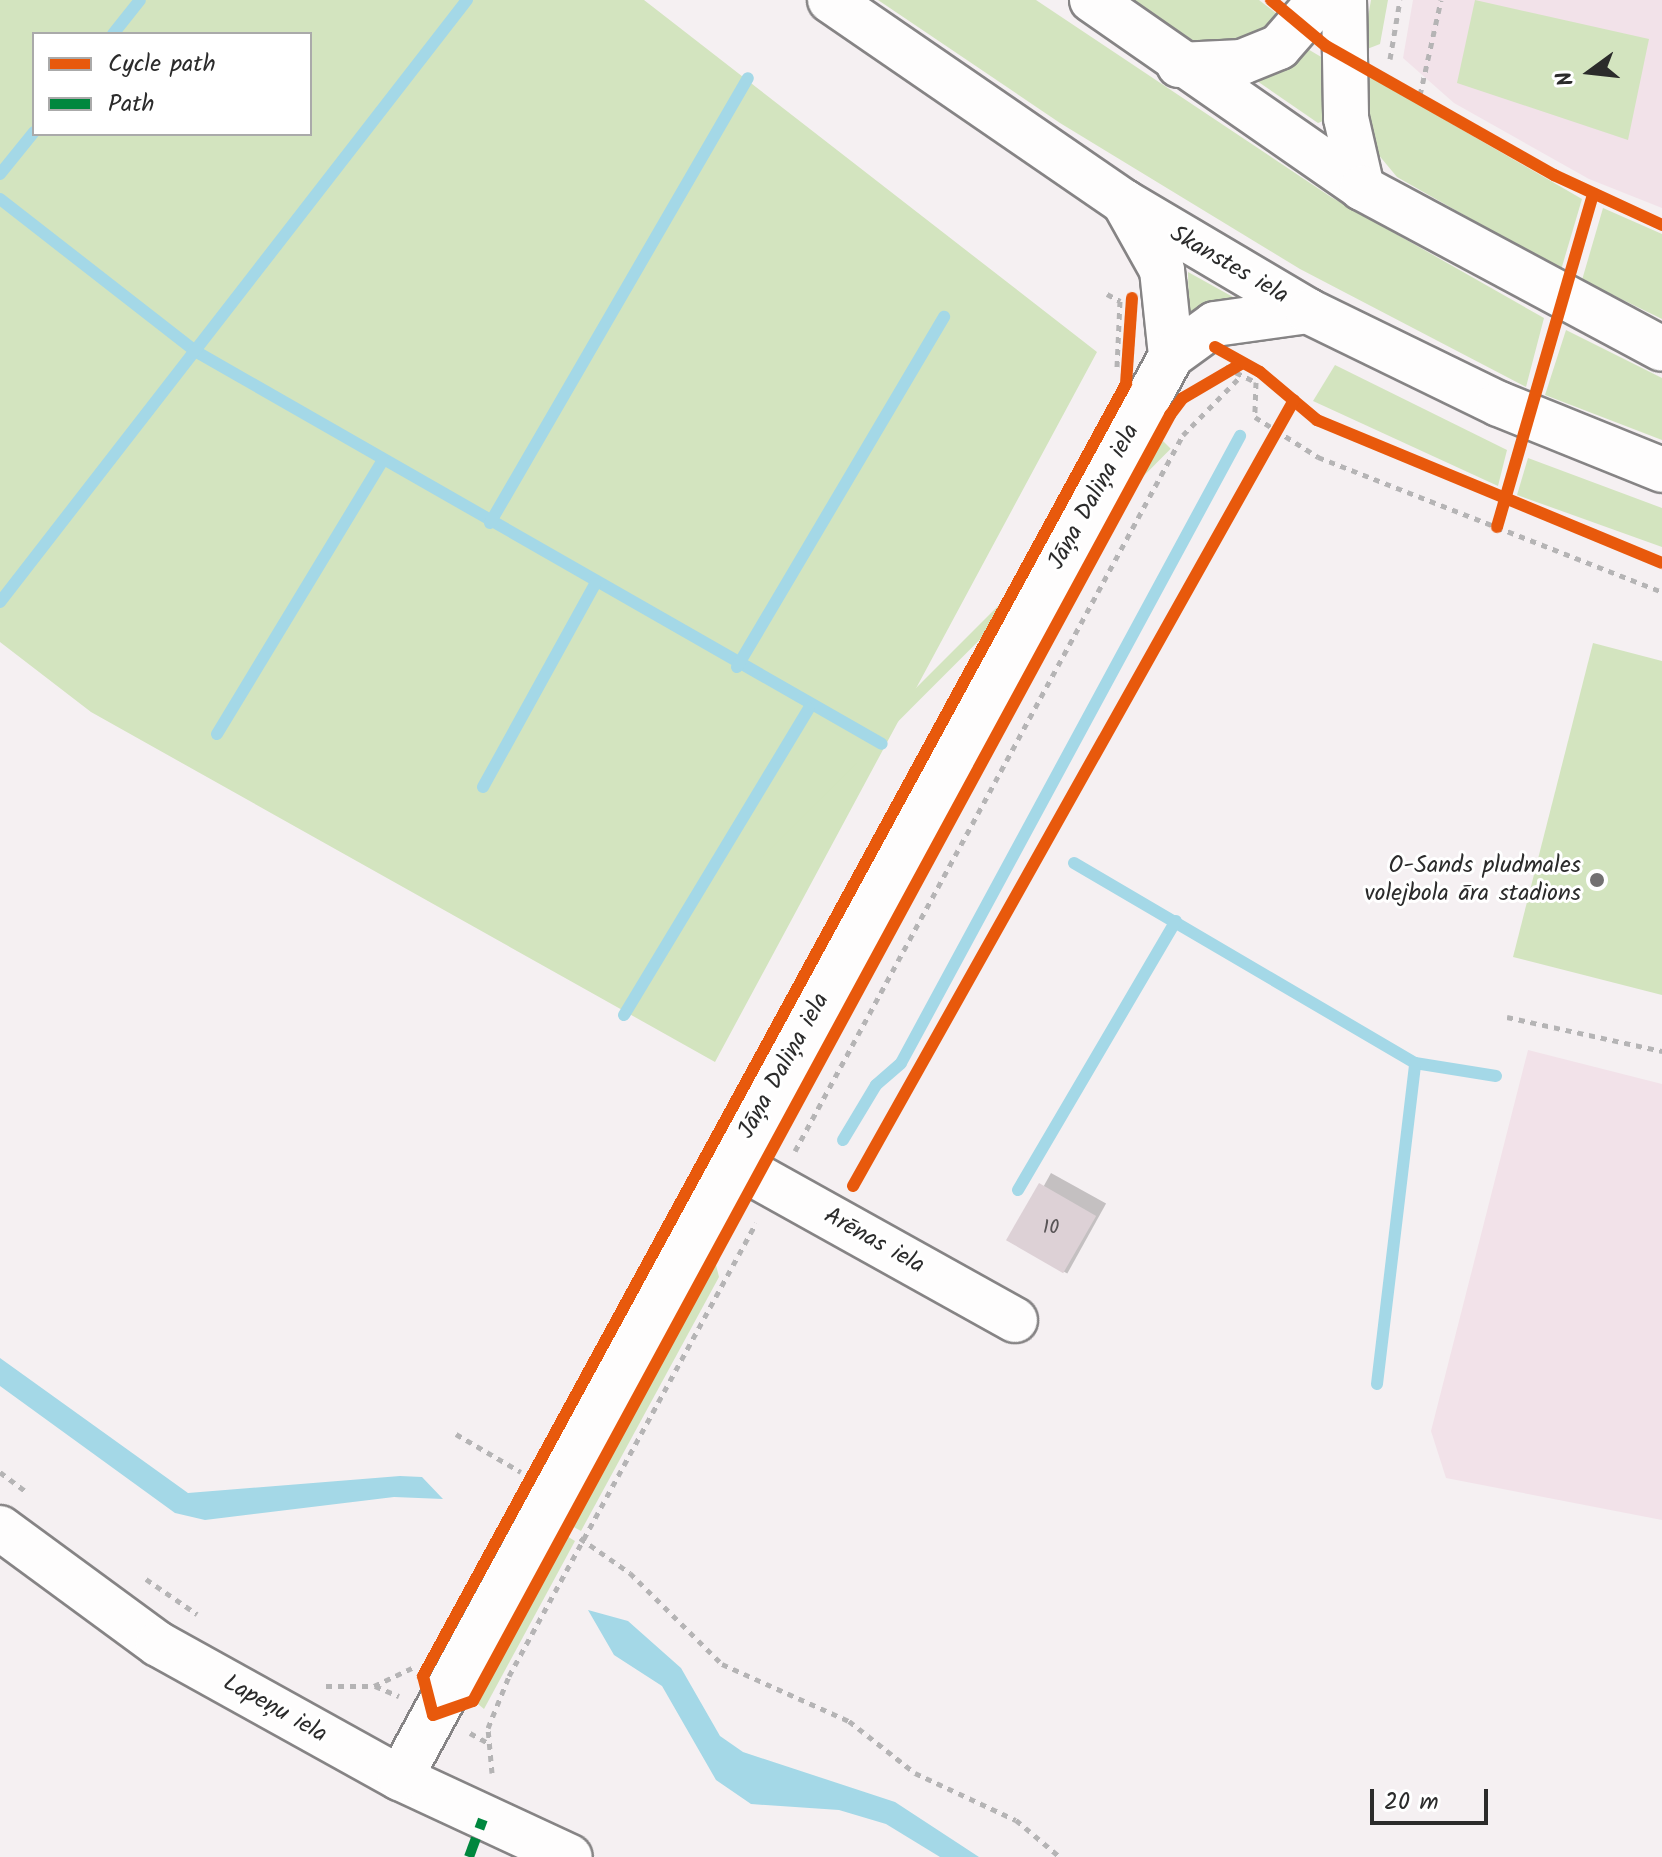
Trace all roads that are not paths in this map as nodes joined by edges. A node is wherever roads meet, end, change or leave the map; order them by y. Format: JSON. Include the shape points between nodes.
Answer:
{"nodes":[{"id":1,"x":830,"y":0,"type":"edge"},
{"id":2,"x":1092,"y":0,"type":"edge"},
{"id":3,"x":1320,"y":0,"type":"edge"},
{"id":4,"x":1344,"y":0,"type":"edge"},
{"id":5,"x":1179,"y":65,"type":"junction"},
{"id":6,"x":1362,"y":188,"type":"junction"},
{"id":7,"x":1124,"y":202,"type":"junction"},
{"id":8,"x":1308,"y":311,"type":"junction"},
{"id":9,"x":1662,"y":349,"type":"edge"},
{"id":10,"x":1171,"y":356,"type":"junction"},
{"id":11,"x":1662,"y":470,"type":"edge"},
{"id":12,"x":731,"y":1162,"type":"junction"},
{"id":13,"x":1015,"y":1320,"type":"dead end"},
{"id":14,"x":0,"y":1528,"type":"edge"},
{"id":15,"x":400,"y":1778,"type":"junction"},
{"id":16,"x":570,"y":1857,"type":"edge"}],
"edges":[{"from":1,"to":7,"type":"street","name":"Skanstes iela"},
{"from":2,"to":5,"type":"street"},
{"from":3,"to":5,"type":"street","via":[[1279,47],[1242,62]]},
{"from":4,"to":6,"type":"street","via":[[1346,118]]},
{"from":5,"to":6,"type":"street"},
{"from":6,"to":9,"type":"street"},
{"from":7,"to":8,"type":"street","name":"Skanstes iela"},
{"from":7,"to":10,"type":"street","via":[[1162,270]]},
{"from":8,"to":10,"type":"street","name":"Jāņa Daliņa iela","via":[[1215,324]]},
{"from":8,"to":11,"type":"street","name":"Skanstes iela","via":[[1499,404]]},
{"from":10,"to":12,"type":"street","name":"Jāņa Daliņa iela"},
{"from":12,"to":13,"type":"street","name":"Arēnas iela"},
{"from":12,"to":15,"type":"street","name":"Jāņa Daliņa iela"},
{"from":14,"to":15,"type":"street","name":"Lapeņu iela","via":[[158,1644]]},
{"from":15,"to":16,"type":"street","name":"Lapeņu iela"}]}
